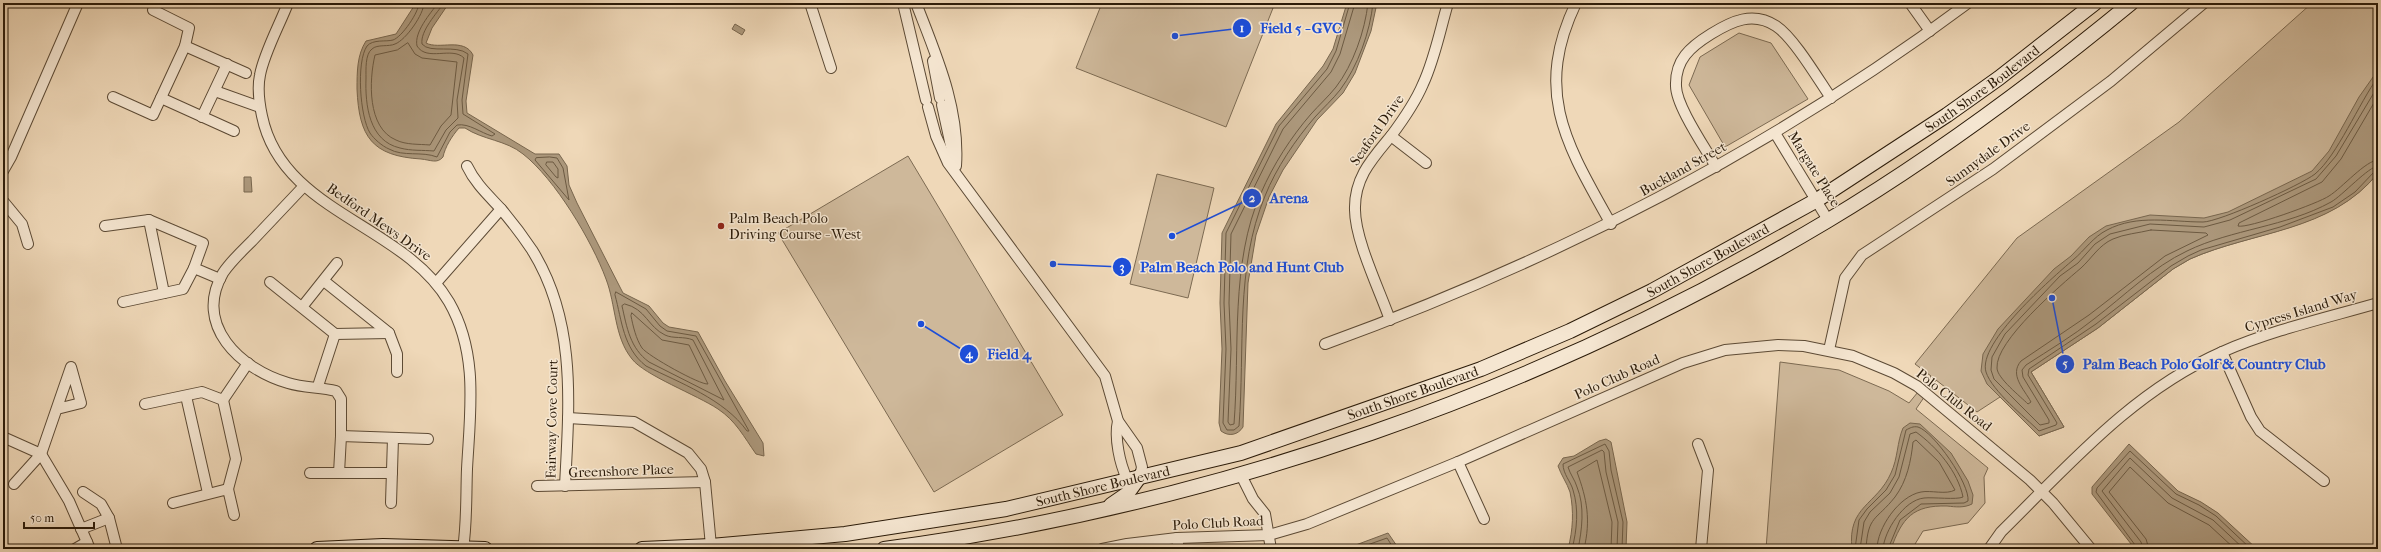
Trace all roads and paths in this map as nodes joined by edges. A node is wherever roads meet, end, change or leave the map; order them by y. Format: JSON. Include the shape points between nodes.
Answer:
{"nodes":[{"id":1,"x":78,"y":3,"type":"edge"},
{"id":2,"x":288,"y":3,"type":"edge"},
{"id":3,"x":810,"y":3,"type":"edge"},
{"id":4,"x":902,"y":3,"type":"edge"},
{"id":5,"x":916,"y":3,"type":"edge"},
{"id":6,"x":1448,"y":3,"type":"edge"},
{"id":7,"x":1576,"y":3,"type":"edge"},
{"id":8,"x":1910,"y":3,"type":"edge"},
{"id":9,"x":1968,"y":3,"type":"edge"},
{"id":10,"x":2095,"y":3,"type":"edge"},
{"id":11,"x":2131,"y":3,"type":"edge"},
{"id":12,"x":2204,"y":3,"type":"edge"},
{"id":13,"x":153,"y":10,"type":"dead end"},
{"id":14,"x":926,"y":31,"type":"junction"},
{"id":15,"x":1930,"y":31,"type":"junction"},
{"id":16,"x":184,"y":46,"type":"junction"},
{"id":17,"x":227,"y":64,"type":"junction"},
{"id":18,"x":831,"y":68,"type":"dead end"},
{"id":19,"x":246,"y":74,"type":"dead end"},
{"id":20,"x":215,"y":91,"type":"junction"},
{"id":21,"x":112,"y":97,"type":"dead end"},
{"id":22,"x":161,"y":98,"type":"junction"},
{"id":23,"x":1831,"y":98,"type":"junction"},
{"id":24,"x":260,"y":107,"type":"junction"},
{"id":25,"x":202,"y":117,"type":"junction"},
{"id":26,"x":234,"y":131,"type":"dead end"},
{"id":27,"x":1775,"y":133,"type":"junction"},
{"id":28,"x":1391,"y":136,"type":"junction"},
{"id":29,"x":1426,"y":163,"type":"dead end"},
{"id":30,"x":468,"y":166,"type":"dead end"},
{"id":31,"x":956,"y":166,"type":"junction"},
{"id":32,"x":1716,"y":167,"type":"junction"},
{"id":33,"x":3,"y":171,"type":"edge"},
{"id":34,"x":962,"y":180,"type":"junction"},
{"id":35,"x":304,"y":186,"type":"junction"},
{"id":36,"x":1817,"y":200,"type":"junction"},
{"id":37,"x":3,"y":201,"type":"edge"},
{"id":38,"x":501,"y":209,"type":"junction"},
{"id":39,"x":148,"y":220,"type":"junction"},
{"id":40,"x":1828,"y":220,"type":"junction"},
{"id":41,"x":1611,"y":224,"type":"junction"},
{"id":42,"x":105,"y":226,"type":"dead end"},
{"id":43,"x":28,"y":244,"type":"dead end"},
{"id":44,"x":337,"y":263,"type":"dead end"},
{"id":45,"x":194,"y":268,"type":"junction"},
{"id":46,"x":220,"y":279,"type":"junction"},
{"id":47,"x":324,"y":281,"type":"junction"},
{"id":48,"x":270,"y":282,"type":"dead end"},
{"id":49,"x":436,"y":283,"type":"junction"},
{"id":50,"x":164,"y":293,"type":"junction"},
{"id":51,"x":123,"y":302,"type":"dead end"},
{"id":52,"x":2378,"y":303,"type":"edge"},
{"id":53,"x":302,"y":307,"type":"junction"},
{"id":54,"x":1390,"y":320,"type":"junction"},
{"id":55,"x":389,"y":333,"type":"junction"},
{"id":56,"x":335,"y":334,"type":"junction"},
{"id":57,"x":1325,"y":344,"type":"dead end"},
{"id":58,"x":1829,"y":350,"type":"junction"},
{"id":59,"x":2222,"y":352,"type":"junction"},
{"id":60,"x":248,"y":363,"type":"junction"},
{"id":61,"x":397,"y":372,"type":"dead end"},
{"id":62,"x":318,"y":386,"type":"junction"},
{"id":63,"x":186,"y":396,"type":"junction"},
{"id":64,"x":223,"y":400,"type":"junction"},
{"id":65,"x":145,"y":404,"type":"dead end"},
{"id":66,"x":58,"y":409,"type":"dead end"},
{"id":67,"x":568,"y":418,"type":"junction"},
{"id":68,"x":1118,"y":421,"type":"junction"},
{"id":69,"x":3,"y":436,"type":"edge"},
{"id":70,"x":341,"y":436,"type":"junction"},
{"id":71,"x":393,"y":438,"type":"junction"},
{"id":72,"x":428,"y":439,"type":"dead end"},
{"id":73,"x":1698,"y":444,"type":"dead end"},
{"id":74,"x":42,"y":454,"type":"junction"},
{"id":75,"x":1458,"y":462,"type":"junction"},
{"id":76,"x":310,"y":473,"type":"dead end"},
{"id":77,"x":339,"y":473,"type":"junction"},
{"id":78,"x":392,"y":473,"type":"junction"},
{"id":79,"x":1241,"y":475,"type":"junction"},
{"id":80,"x":1134,"y":480,"type":"junction"},
{"id":81,"x":2324,"y":481,"type":"dead end"},
{"id":82,"x":705,"y":482,"type":"junction"},
{"id":83,"x":14,"y":484,"type":"dead end"},
{"id":84,"x":537,"y":486,"type":"dead end"},
{"id":85,"x":565,"y":486,"type":"junction"},
{"id":86,"x":228,"y":489,"type":"junction"},
{"id":87,"x":2042,"y":491,"type":"junction"},
{"id":88,"x":83,"y":492,"type":"dead end"},
{"id":89,"x":208,"y":493,"type":"junction"},
{"id":90,"x":1165,"y":495,"type":"junction"},
{"id":91,"x":173,"y":502,"type":"dead end"},
{"id":92,"x":391,"y":503,"type":"dead end"},
{"id":93,"x":1106,"y":509,"type":"junction"},
{"id":94,"x":234,"y":515,"type":"dead end"},
{"id":95,"x":109,"y":518,"type":"junction"},
{"id":96,"x":1484,"y":519,"type":"dead end"},
{"id":97,"x":81,"y":529,"type":"junction"},
{"id":98,"x":1269,"y":534,"type":"junction"},
{"id":99,"x":1177,"y":538,"type":"junction"},
{"id":100,"x":89,"y":546,"type":"edge"},
{"id":101,"x":711,"y":546,"type":"junction"},
{"id":102,"x":75,"y":549,"type":"edge"},
{"id":103,"x":117,"y":549,"type":"edge"},
{"id":104,"x":317,"y":549,"type":"edge"},
{"id":105,"x":464,"y":549,"type":"edge"},
{"id":106,"x":485,"y":549,"type":"edge"},
{"id":107,"x":642,"y":549,"type":"edge"},
{"id":108,"x":884,"y":549,"type":"edge"},
{"id":109,"x":1102,"y":549,"type":"edge"},
{"id":110,"x":1179,"y":549,"type":"edge"},
{"id":111,"x":1271,"y":549,"type":"edge"},
{"id":112,"x":1701,"y":549,"type":"edge"},
{"id":113,"x":1989,"y":549,"type":"edge"},
{"id":114,"x":2091,"y":549,"type":"edge"}],
"edges":[{"from":1,"to":33,"type":"street","via":[[11,158]]},
{"from":2,"to":24,"type":"street","name":"Bedford Mews Drive","via":[[260,74]]},
{"from":3,"to":18,"type":"street"},
{"from":4,"to":34,"type":"street","via":[[936,136],[948,163]]},
{"from":5,"to":14,"type":"street"},
{"from":6,"to":28,"type":"street","name":"Seaford Drive","via":[[1433,59],[1423,84]]},
{"from":7,"to":41,"type":"street","via":[[1558,54],[1557,96],[1560,118],[1574,158]]},
{"from":8,"to":15,"type":"street"},
{"from":9,"to":15,"type":"street","name":"Buckland Street"},
{"from":10,"to":36,"type":"street","name":"South Shore Boulevard","via":[[1947,115]]},
{"from":11,"to":40,"type":"street","name":"South Shore Boulevard","via":[[2002,104],[1910,168]]},
{"from":12,"to":58,"type":"street","name":"Sunnydale Drive","via":[[2111,81],[1993,169],[1862,255],[1845,278]]},
{"from":13,"to":16,"type":"street","via":[[189,28]]},
{"from":14,"to":31,"type":"street"},
{"from":14,"to":31,"type":"street","via":[[946,81],[958,146]]},
{"from":15,"to":23,"type":"street","name":"Buckland Street"},
{"from":16,"to":17,"type":"street"},
{"from":16,"to":22,"type":"street"},
{"from":17,"to":19,"type":"street"},
{"from":17,"to":20,"type":"street"},
{"from":20,"to":24,"type":"street"},
{"from":20,"to":25,"type":"street"},
{"from":21,"to":22,"type":"street","via":[[153,115]]},
{"from":22,"to":25,"type":"street"},
{"from":23,"to":27,"type":"street","name":"Buckland Street"},
{"from":23,"to":32,"type":"street","via":[[1788,37],[1777,27],[1764,20],[1748,18],[1727,24],[1691,47],[1681,59],[1676,73],[1679,102]]},
{"from":24,"to":35,"type":"street","name":"Bedford Mews Drive","via":[[264,126],[276,152]]},
{"from":25,"to":26,"type":"street"},
{"from":27,"to":32,"type":"street","name":"Buckland Street"},
{"from":27,"to":36,"type":"street","name":"Margate Place"},
{"from":28,"to":29,"type":"street"},
{"from":28,"to":54,"type":"street","name":"Seaford Drive","via":[[1363,172],[1355,198],[1356,228]]},
{"from":30,"to":38,"type":"street","name":"Fairway Cove Court","via":[[473,179]]},
{"from":31,"to":34,"type":"street"},
{"from":32,"to":41,"type":"street","name":"Buckland Street"},
{"from":34,"to":68,"type":"street","via":[[1105,376]]},
{"from":35,"to":46,"type":"street","via":[[233,260]]},
{"from":35,"to":49,"type":"street","name":"Bedford Mews Drive","via":[[335,210],[410,258]]},
{"from":36,"to":40,"type":"street","name":"Margate Place"},
{"from":36,"to":80,"type":"street","name":"South Shore Boulevard","via":[[1652,292],[1504,360],[1241,454]]},
{"from":37,"to":43,"type":"street","via":[[22,224]]},
{"from":38,"to":49,"type":"street"},
{"from":38,"to":67,"type":"street","name":"Fairway Cove Court","via":[[533,252],[558,308],[568,360]]},
{"from":39,"to":42,"type":"street"},
{"from":39,"to":45,"type":"street","via":[[203,243]]},
{"from":39,"to":50,"type":"street"},
{"from":40,"to":79,"type":"street","name":"South Shore Boulevard","via":[[1666,309],[1517,378]]},
{"from":41,"to":54,"type":"street","name":"Buckland Street","via":[[1487,281]]},
{"from":44,"to":47,"type":"street"},
{"from":45,"to":46,"type":"street"},
{"from":45,"to":50,"type":"street","via":[[183,289]]},
{"from":46,"to":60,"type":"street","via":[[214,308],[219,330],[230,349]]},
{"from":47,"to":53,"type":"street"},
{"from":47,"to":55,"type":"street"},
{"from":48,"to":53,"type":"street"},
{"from":49,"to":105,"type":"street","name":"Bedford Mews Drive","via":[[458,321],[467,347],[470,368]]},
{"from":50,"to":51,"type":"street"},
{"from":52,"to":59,"type":"street","name":"Cypress Island Way","via":[[2270,333]]},
{"from":53,"to":56,"type":"street"},
{"from":54,"to":57,"type":"street","name":"Buckland Street"},
{"from":55,"to":56,"type":"street"},
{"from":55,"to":61,"type":"street","via":[[397,354]]},
{"from":56,"to":62,"type":"street"},
{"from":58,"to":75,"type":"street","name":"Polo Club Road","via":[[1778,345],[1751,346],[1708,355],[1683,363]]},
{"from":58,"to":87,"type":"street","name":"Polo Club Road","via":[[1870,362],[1917,386]]},
{"from":59,"to":81,"type":"street","via":[[2251,417],[2260,431]]},
{"from":59,"to":87,"type":"street","name":"Cypress Island Way","via":[[2173,379],[2116,419]]},
{"from":60,"to":62,"type":"street","via":[[288,383]]},
{"from":60,"to":64,"type":"street"},
{"from":62,"to":70,"type":"street","via":[[336,391],[341,400]]},
{"from":63,"to":64,"type":"street","via":[[202,392]]},
{"from":63,"to":65,"type":"street"},
{"from":63,"to":89,"type":"street"},
{"from":64,"to":86,"type":"street","via":[[236,459]]},
{"from":66,"to":74,"type":"street"},
{"from":67,"to":82,"type":"street","via":[[627,421],[640,425],[688,453],[701,469]]},
{"from":67,"to":85,"type":"street","name":"Fairway Cove Court"},
{"from":68,"to":80,"type":"street","via":[[1116,429],[1123,470]]},
{"from":68,"to":80,"type":"street","via":[[1137,448],[1142,467]]},
{"from":69,"to":74,"type":"street"},
{"from":70,"to":71,"type":"street"},
{"from":70,"to":77,"type":"street"},
{"from":71,"to":72,"type":"street"},
{"from":71,"to":78,"type":"street"},
{"from":73,"to":112,"type":"street","via":[[1708,470]]},
{"from":74,"to":83,"type":"street"},
{"from":74,"to":97,"type":"street","via":[[69,501]]},
{"from":75,"to":96,"type":"street"},
{"from":75,"to":98,"type":"street","name":"Polo Club Road","via":[[1308,524]]},
{"from":76,"to":77,"type":"street"},
{"from":77,"to":78,"type":"street"},
{"from":78,"to":92,"type":"street"},
{"from":79,"to":90,"type":"street","name":"South Shore Boulevard"},
{"from":79,"to":98,"type":"street","via":[[1253,499],[1265,514]]},
{"from":80,"to":90,"type":"street","via":[[1145,490]]},
{"from":80,"to":93,"type":"street","via":[[1127,494]]},
{"from":80,"to":101,"type":"street","name":"South Shore Boulevard","via":[[1006,509],[917,524],[845,534]]},
{"from":82,"to":85,"type":"street","name":"Greenshore Place"},
{"from":82,"to":101,"type":"street"},
{"from":84,"to":85,"type":"street","name":"Greenshore Place"},
{"from":86,"to":89,"type":"street"},
{"from":86,"to":94,"type":"street"},
{"from":87,"to":113,"type":"street","name":"Cypress Island Way","via":[[2001,532]]},
{"from":87,"to":114,"type":"street","name":"Polo Club Road"},
{"from":88,"to":95,"type":"street","via":[[101,504]]},
{"from":89,"to":91,"type":"street"},
{"from":90,"to":93,"type":"street","name":"South Shore Boulevard"},
{"from":93,"to":108,"type":"street","name":"South Shore Boulevard","via":[[1017,528]]},
{"from":95,"to":97,"type":"street"},
{"from":95,"to":103,"type":"street"},
{"from":97,"to":100,"type":"street"},
{"from":98,"to":99,"type":"street","name":"Polo Club Road"},
{"from":98,"to":111,"type":"street"},
{"from":99,"to":109,"type":"street","name":"Polo Club Road"},
{"from":99,"to":110,"type":"street"},
{"from":100,"to":102,"type":"street"},
{"from":101,"to":107,"type":"street","name":"South Shore Boulevard"},
{"from":104,"to":105,"type":"street","via":[[383,546]]},
{"from":105,"to":106,"type":"street"}]}
